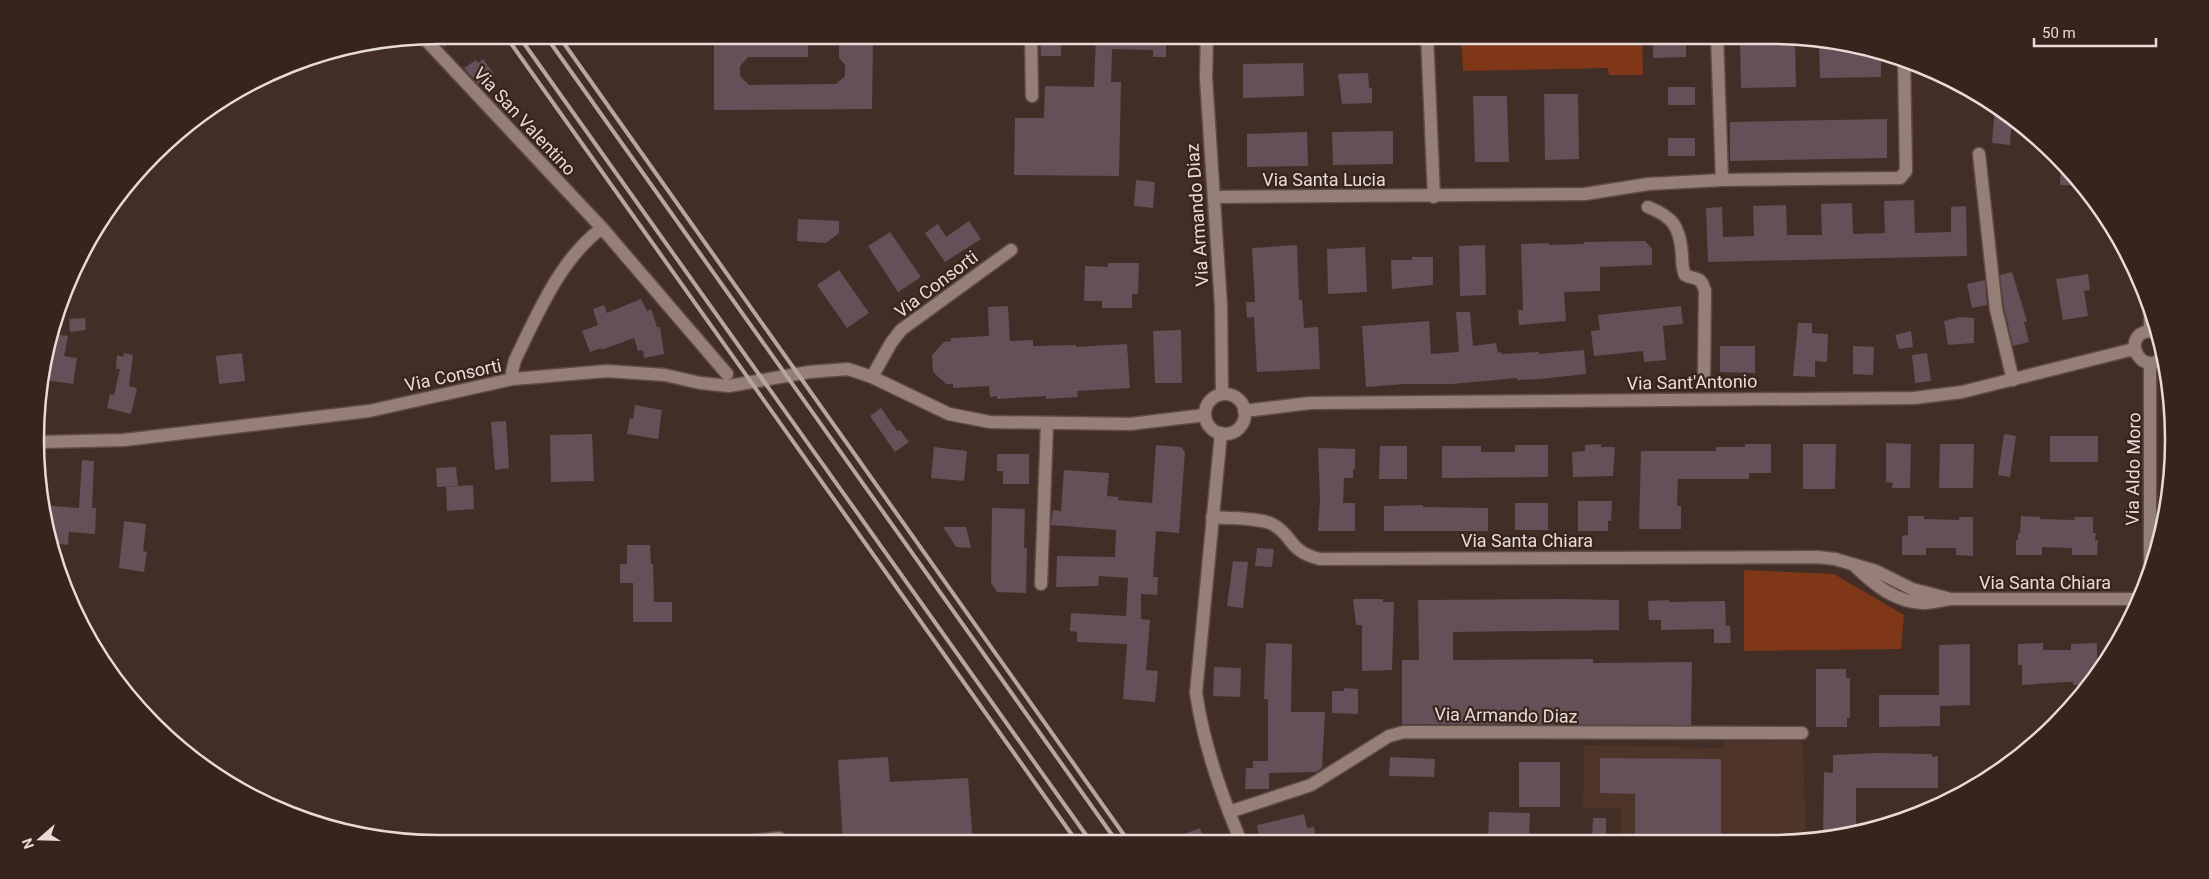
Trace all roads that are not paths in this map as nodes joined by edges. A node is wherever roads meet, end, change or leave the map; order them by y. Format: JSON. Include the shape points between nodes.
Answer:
{"nodes":[{"id":1,"x":430,"y":44,"type":"edge"},
{"id":2,"x":1031,"y":44,"type":"edge"},
{"id":3,"x":1207,"y":44,"type":"edge"},
{"id":4,"x":1426,"y":44,"type":"edge"},
{"id":5,"x":1717,"y":44,"type":"edge"},
{"id":6,"x":1904,"y":68,"type":"edge"},
{"id":7,"x":1032,"y":96,"type":"dead end"},
{"id":8,"x":1979,"y":154,"type":"dead end"},
{"id":9,"x":1722,"y":180,"type":"junction"},
{"id":10,"x":1214,"y":197,"type":"junction"},
{"id":11,"x":1434,"y":197,"type":"junction"},
{"id":12,"x":1648,"y":207,"type":"dead end"},
{"id":13,"x":602,"y":228,"type":"junction"},
{"id":14,"x":1011,"y":250,"type":"dead end"},
{"id":15,"x":2151,"y":333,"type":"edge"},
{"id":16,"x":2134,"y":349,"type":"junction"},
{"id":17,"x":2158,"y":361,"type":"edge"},
{"id":18,"x":2150,"y":363,"type":"junction"},
{"id":19,"x":727,"y":374,"type":"dead end"},
{"id":20,"x":1704,"y":374,"type":"dead end"},
{"id":21,"x":872,"y":377,"type":"junction"},
{"id":22,"x":514,"y":380,"type":"junction"},
{"id":23,"x":2013,"y":380,"type":"junction"},
{"id":24,"x":1222,"y":394,"type":"junction"},
{"id":25,"x":1244,"y":411,"type":"junction"},
{"id":26,"x":1205,"y":415,"type":"junction"},
{"id":27,"x":1047,"y":424,"type":"junction"},
{"id":28,"x":1221,"y":433,"type":"junction"},
{"id":29,"x":44,"y":442,"type":"edge"},
{"id":30,"x":1212,"y":517,"type":"junction"},
{"id":31,"x":2150,"y":548,"type":"edge"},
{"id":32,"x":1041,"y":584,"type":"dead end"},
{"id":33,"x":2131,"y":599,"type":"edge"},
{"id":34,"x":1802,"y":734,"type":"dead end"},
{"id":35,"x":1229,"y":812,"type":"junction"},
{"id":36,"x":1238,"y":835,"type":"edge"}],
"edges":[{"from":1,"to":13,"type":"street","name":"Via San Valentino"},
{"from":2,"to":7,"type":"street"},
{"from":3,"to":10,"type":"street","name":"Via Armando Diaz"},
{"from":4,"to":11,"type":"street"},
{"from":5,"to":9,"type":"street"},
{"from":6,"to":9,"type":"street","name":"Via Santa Lucia","via":[[1906,171],[1903,176]]},
{"from":8,"to":23,"type":"street","via":[[1996,309]]},
{"from":9,"to":11,"type":"street","name":"Via Santa Lucia","via":[[1622,187],[1585,194]]},
{"from":10,"to":11,"type":"street","name":"Via Santa Lucia"},
{"from":10,"to":24,"type":"street","name":"Via Armando Diaz","via":[[1221,306]]},
{"from":12,"to":20,"type":"street","via":[[1671,220],[1681,237],[1684,275],[1703,284]]},
{"from":13,"to":19,"type":"street","name":"Via San Valentino"},
{"from":13,"to":22,"type":"street","via":[[548,290],[515,360]]},
{"from":14,"to":21,"type":"street","name":"Via Consorti","via":[[901,330]]},
{"from":15,"to":16,"type":"street","via":[[2142,333]]},
{"from":16,"to":18,"type":"street","via":[[2142,361]]},
{"from":16,"to":23,"type":"street","name":"Via Sant'Antonio"},
{"from":17,"to":18,"type":"street"},
{"from":18,"to":31,"type":"street","name":"Via Aldo Moro"},
{"from":21,"to":22,"type":"street","name":"Via Consorti","via":[[848,369],[728,386],[638,372],[597,372]]},
{"from":21,"to":27,"type":"street","name":"Via Consorti","via":[[927,404],[966,418]]},
{"from":22,"to":29,"type":"street","name":"Via Consorti","via":[[369,411],[124,440]]},
{"from":23,"to":25,"type":"street","name":"Via Sant'Antonio","via":[[1962,392],[1914,398],[1310,403]]},
{"from":24,"to":25,"type":"street","via":[[1234,396]]},
{"from":24,"to":26,"type":"street","via":[[1210,400]]},
{"from":25,"to":28,"type":"street","via":[[1244,420],[1238,428],[1230,433]]},
{"from":26,"to":27,"type":"street","name":"Via Consorti","via":[[1130,424]]},
{"from":26,"to":28,"type":"street","via":[[1213,430]]},
{"from":27,"to":32,"type":"street"},
{"from":28,"to":30,"type":"street"},
{"from":30,"to":33,"type":"street","name":"Via Santa Chiara","via":[[1272,524],[1304,554],[1320,558],[1817,557],[1855,566],[1889,594],[1924,603],[1951,598]]},
{"from":30,"to":35,"type":"street","via":[[1196,694],[1201,728]]},
{"from":34,"to":35,"type":"street","name":"Via Armando Diaz","via":[[1404,732],[1383,739],[1311,785]]},
{"from":35,"to":36,"type":"street"}]}
